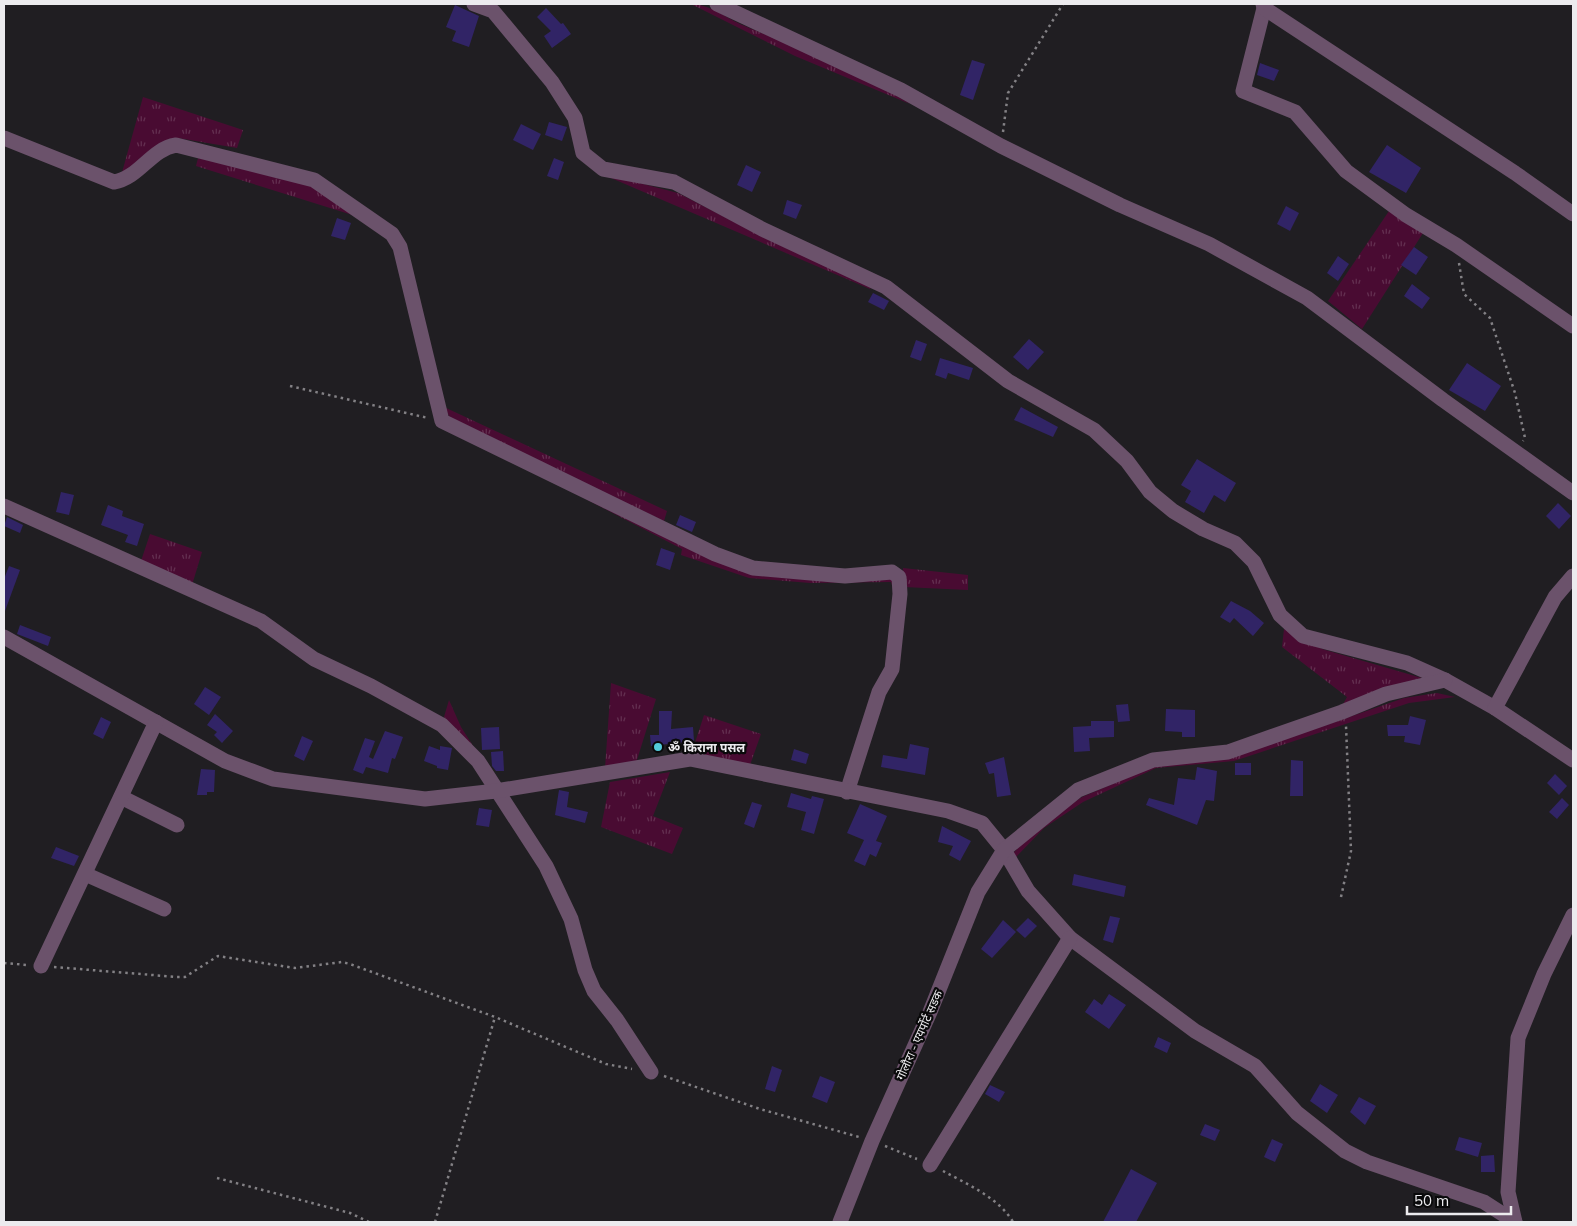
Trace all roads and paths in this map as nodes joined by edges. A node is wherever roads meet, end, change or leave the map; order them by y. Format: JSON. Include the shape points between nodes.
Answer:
{"nodes":[{"id":1,"x":474,"y":4,"type":"edge"},
{"id":2,"x":717,"y":4,"type":"edge"},
{"id":3,"x":1063,"y":4,"type":"edge"},
{"id":4,"x":1263,"y":6,"type":"edge"},
{"id":5,"x":4,"y":138,"type":"edge"},
{"id":6,"x":1001,"y":146,"type":"junction"},
{"id":7,"x":1573,"y":214,"type":"edge"},
{"id":8,"x":1456,"y":245,"type":"junction"},
{"id":9,"x":1573,"y":326,"type":"edge"},
{"id":10,"x":290,"y":386,"type":"dead end"},
{"id":11,"x":442,"y":421,"type":"junction"},
{"id":12,"x":1515,"y":452,"type":"junction"},
{"id":13,"x":1573,"y":493,"type":"edge"},
{"id":14,"x":4,"y":506,"type":"edge"},
{"id":15,"x":1573,"y":576,"type":"edge"},
{"id":16,"x":4,"y":637,"type":"edge"},
{"id":17,"x":1445,"y":680,"type":"junction"},
{"id":18,"x":1495,"y":708,"type":"junction"},
{"id":19,"x":1342,"y":712,"type":"junction"},
{"id":20,"x":156,"y":722,"type":"junction"},
{"id":21,"x":1573,"y":760,"type":"edge"},
{"id":22,"x":496,"y":791,"type":"junction"},
{"id":23,"x":847,"y":792,"type":"junction"},
{"id":24,"x":120,"y":797,"type":"junction"},
{"id":25,"x":177,"y":825,"type":"dead end"},
{"id":26,"x":1004,"y":850,"type":"junction"},
{"id":27,"x":84,"y":874,"type":"junction"},
{"id":28,"x":1341,"y":897,"type":"dead end"},
{"id":29,"x":164,"y":909,"type":"dead end"},
{"id":30,"x":1573,"y":915,"type":"edge"},
{"id":31,"x":1070,"y":938,"type":"junction"},
{"id":32,"x":4,"y":964,"type":"edge"},
{"id":33,"x":41,"y":966,"type":"junction"},
{"id":34,"x":496,"y":1017,"type":"junction"},
{"id":35,"x":651,"y":1072,"type":"junction"},
{"id":36,"x":872,"y":1141,"type":"junction"},
{"id":37,"x":930,"y":1165,"type":"junction"},
{"id":38,"x":217,"y":1178,"type":"dead end"},
{"id":39,"x":369,"y":1222,"type":"edge"},
{"id":40,"x":435,"y":1222,"type":"edge"},
{"id":41,"x":840,"y":1222,"type":"edge"},
{"id":42,"x":1013,"y":1222,"type":"edge"},
{"id":43,"x":1515,"y":1222,"type":"edge"}],
"edges":[{"from":1,"to":17,"type":"street","via":[[493,10],[552,82],[575,118],[583,153],[603,169],[674,182],[762,229],[886,286],[1008,382],[1094,430],[1127,461],[1150,492],[1173,511],[1203,529],[1235,542],[1254,562],[1280,615],[1303,636],[1407,663]]},
{"from":2,"to":6,"type":"street","via":[[900,90]]},
{"from":3,"to":6,"type":"path","via":[[1008,93]]},
{"from":4,"to":7,"type":"street"},
{"from":4,"to":8,"type":"street","via":[[1243,91],[1296,112],[1346,171],[1406,215]]},
{"from":5,"to":11,"type":"street","via":[[114,182],[124,180],[166,147],[176,145],[314,180],[392,234],[400,247]]},
{"from":6,"to":12,"type":"street","via":[[1120,205],[1209,244],[1307,298]]},
{"from":8,"to":9,"type":"street"},
{"from":8,"to":12,"type":"path","via":[[1464,294],[1490,318],[1515,393],[1525,438]]},
{"from":10,"to":11,"type":"path"},
{"from":11,"to":23,"type":"street","via":[[715,554],[753,568],[845,576],[892,572],[900,577],[892,669],[879,692]]},
{"from":12,"to":13,"type":"street"},
{"from":14,"to":22,"type":"street","via":[[261,621],[314,659],[442,725],[478,762]]},
{"from":15,"to":18,"type":"street","via":[[1555,597]]},
{"from":16,"to":20,"type":"street"},
{"from":17,"to":18,"type":"street"},
{"from":17,"to":19,"type":"street","name":"गोलौरा - एयर्पोर्ट सडक","via":[[1386,694]]},
{"from":18,"to":21,"type":"street"},
{"from":19,"to":26,"type":"street","name":"गोलौरा - एयर्पोर्ट सडक","via":[[1228,752],[1153,760],[1078,790]]},
{"from":19,"to":28,"type":"path","via":[[1347,730],[1351,851]]},
{"from":20,"to":22,"type":"street","via":[[225,761],[273,779],[425,799]]},
{"from":20,"to":24,"type":"street"},
{"from":22,"to":23,"type":"street","via":[[690,759]]},
{"from":22,"to":35,"type":"street","via":[[546,866],[571,919],[594,991]]},
{"from":23,"to":26,"type":"street","via":[[948,811],[982,823]]},
{"from":24,"to":25,"type":"street"},
{"from":24,"to":27,"type":"street"},
{"from":26,"to":31,"type":"street","via":[[1028,891]]},
{"from":26,"to":36,"type":"street","name":"गोलौरा - एयर्पोर्ट सडक","via":[[978,892],[930,1012]]},
{"from":27,"to":29,"type":"street"},
{"from":27,"to":33,"type":"street"},
{"from":30,"to":43,"type":"street","via":[[1518,1038],[1508,1192]]},
{"from":31,"to":37,"type":"street"},
{"from":31,"to":43,"type":"street","via":[[1196,1031],[1255,1066],[1297,1114],[1345,1151],[1484,1202]]},
{"from":32,"to":33,"type":"path"},
{"from":33,"to":34,"type":"path","via":[[185,977],[218,956],[295,968],[342,962]]},
{"from":34,"to":35,"type":"path","via":[[606,1064]]},
{"from":34,"to":40,"type":"path"},
{"from":35,"to":36,"type":"path","via":[[760,1110]]},
{"from":36,"to":37,"type":"path"},
{"from":36,"to":41,"type":"street","name":"गोलौरा - एयर्पोर्ट सडक"},
{"from":37,"to":42,"type":"path","via":[[974,1188],[1008,1213]]},
{"from":38,"to":39,"type":"path","via":[[350,1213]]}]}
